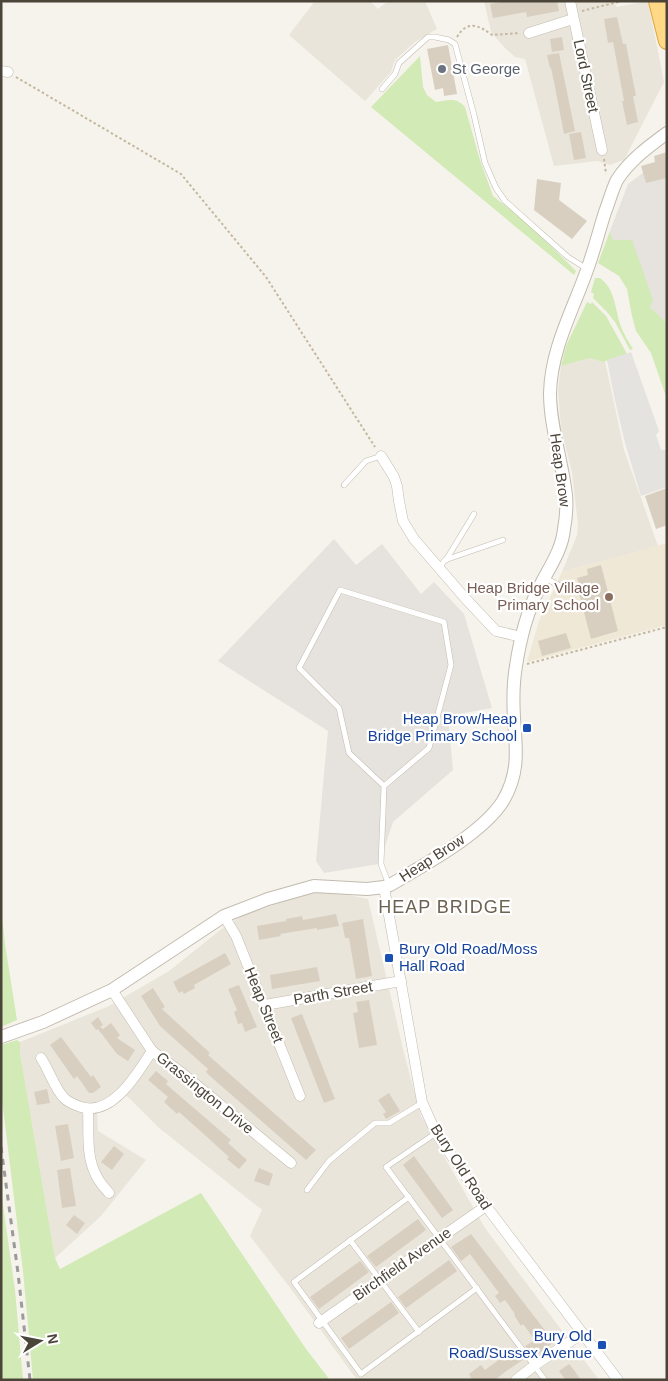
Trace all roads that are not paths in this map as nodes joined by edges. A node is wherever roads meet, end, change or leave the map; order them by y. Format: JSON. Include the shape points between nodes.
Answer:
{"nodes":[{"id":1,"x":570,"y":1,"type":"edge"},
{"id":2,"x":657,"y":1,"type":"edge"},
{"id":3,"x":573,"y":16,"type":"junction"},
{"id":4,"x":530,"y":33,"type":"dead end"},
{"id":5,"x":667,"y":41,"type":"edge"},
{"id":6,"x":382,"y":88,"type":"dead end"},
{"id":7,"x":667,"y":133,"type":"edge"},
{"id":8,"x":602,"y":150,"type":"road end"},
{"id":9,"x":587,"y":269,"type":"junction"},
{"id":10,"x":380,"y":456,"type":"joint"},
{"id":11,"x":344,"y":485,"type":"dead end"},
{"id":12,"x":474,"y":514,"type":"dead end"},
{"id":13,"x":503,"y":540,"type":"dead end"},
{"id":14,"x":442,"y":564,"type":"junction"},
{"id":15,"x":544,"y":578,"type":"junction"},
{"id":16,"x":566,"y":589,"type":"dead end"},
{"id":17,"x":522,"y":637,"type":"junction"},
{"id":18,"x":384,"y":786,"type":"junction"},
{"id":19,"x":387,"y":886,"type":"junction"},
{"id":20,"x":224,"y":916,"type":"junction"},
{"id":21,"x":401,"y":980,"type":"junction"},
{"id":22,"x":112,"y":990,"type":"junction"},
{"id":23,"x":265,"y":1006,"type":"junction"},
{"id":24,"x":1,"y":1037,"type":"edge"},
{"id":25,"x":152,"y":1051,"type":"junction"},
{"id":26,"x":42,"y":1058,"type":"dead end"},
{"id":27,"x":300,"y":1096,"type":"dead end"},
{"id":28,"x":422,"y":1102,"type":"junction"},
{"id":29,"x":88,"y":1109,"type":"junction"},
{"id":30,"x":436,"y":1133,"type":"junction"},
{"id":31,"x":291,"y":1163,"type":"dead end"},
{"id":32,"x":307,"y":1190,"type":"dead end"},
{"id":33,"x":109,"y":1193,"type":"dead end"},
{"id":34,"x":409,"y":1197,"type":"junction"},
{"id":35,"x":486,"y":1206,"type":"junction"},
{"id":36,"x":439,"y":1238,"type":"junction"},
{"id":37,"x":350,"y":1240,"type":"junction"},
{"id":38,"x":380,"y":1280,"type":"junction"},
{"id":39,"x":477,"y":1288,"type":"junction"},
{"id":40,"x":321,"y":1322,"type":"junction"},
{"id":41,"x":419,"y":1332,"type":"junction"},
{"id":42,"x":583,"y":1333,"type":"junction"},
{"id":43,"x":535,"y":1365,"type":"junction"},
{"id":44,"x":516,"y":1380,"type":"edge"},
{"id":45,"x":546,"y":1380,"type":"edge"},
{"id":46,"x":618,"y":1380,"type":"edge"}],
"edges":[{"from":1,"to":3,"type":"street","name":"Lord Street"},
{"from":2,"to":5,"type":"highway"},
{"from":3,"to":4,"type":"street"},
{"from":3,"to":8,"type":"street","name":"Lord Street"},
{"from":6,"to":9,"type":"lane","via":[[396,74],[399,63],[428,38],[455,44],[484,163],[496,188],[505,201],[568,257]]},
{"from":7,"to":9,"type":"street","name":"Heap Brow","via":[[637,156],[617,181]]},
{"from":9,"to":15,"type":"street","name":"Heap Brow","via":[[553,362],[551,416],[566,495],[566,514],[556,556]]},
{"from":10,"to":11,"type":"lane","via":[[366,461]]},
{"from":10,"to":14,"type":"street","via":[[390,468],[397,486],[403,521],[414,539]]},
{"from":12,"to":14,"type":"lane"},
{"from":13,"to":14,"type":"lane"},
{"from":14,"to":17,"type":"street","via":[[465,598],[496,631]]},
{"from":15,"to":16,"type":"lane"},
{"from":15,"to":17,"type":"street","name":"Heap Brow","via":[[528,613]]},
{"from":17,"to":19,"type":"street","name":"Heap Brow","via":[[516,667],[514,717],[517,758],[509,789],[496,810],[475,830],[436,858]]},
{"from":18,"to":18,"type":"lane","via":[[429,748],[451,665],[444,622],[340,590],[299,668],[339,708],[349,753]]},
{"from":18,"to":19,"type":"lane","via":[[381,864]]},
{"from":19,"to":20,"type":"street","via":[[367,889],[314,886],[268,898]]},
{"from":19,"to":21,"type":"street","name":"Bury Old Road"},
{"from":20,"to":22,"type":"street"},
{"from":20,"to":23,"type":"street","name":"Heap Street","via":[[236,936]]},
{"from":21,"to":23,"type":"street","name":"Parth Street"},
{"from":21,"to":28,"type":"street","name":"Bury Old Road"},
{"from":22,"to":24,"type":"street","via":[[43,1022]]},
{"from":22,"to":25,"type":"street","name":"Grassington Drive"},
{"from":23,"to":27,"type":"street","name":"Heap Street"},
{"from":25,"to":29,"type":"street","via":[[122,1092],[103,1105]]},
{"from":25,"to":31,"type":"street","name":"Grassington Drive"},
{"from":26,"to":29,"type":"street","via":[[56,1088],[66,1100]]},
{"from":28,"to":30,"type":"street","name":"Bury Old Road"},
{"from":28,"to":32,"type":"lane","via":[[388,1123],[375,1123],[329,1161]]},
{"from":29,"to":33,"type":"street","via":[[91,1164]]},
{"from":30,"to":34,"type":"lane","via":[[386,1168]]},
{"from":30,"to":35,"type":"street","name":"Bury Old Road"},
{"from":34,"to":36,"type":"lane"},
{"from":34,"to":37,"type":"lane"},
{"from":35,"to":36,"type":"street","name":"Birchfield Avenue"},
{"from":35,"to":42,"type":"street","name":"Bury Old Road"},
{"from":36,"to":38,"type":"street","name":"Birchfield Avenue"},
{"from":36,"to":39,"type":"lane"},
{"from":37,"to":38,"type":"lane"},
{"from":37,"to":40,"type":"lane","via":[[294,1282]]},
{"from":38,"to":40,"type":"street","name":"Birchfield Avenue"},
{"from":38,"to":41,"type":"lane"},
{"from":39,"to":41,"type":"lane"},
{"from":39,"to":43,"type":"lane"},
{"from":40,"to":41,"type":"lane","via":[[361,1374]]},
{"from":42,"to":43,"type":"street"},
{"from":42,"to":46,"type":"street","name":"Bury Old Road"},
{"from":43,"to":44,"type":"street"},
{"from":43,"to":45,"type":"lane"}]}
